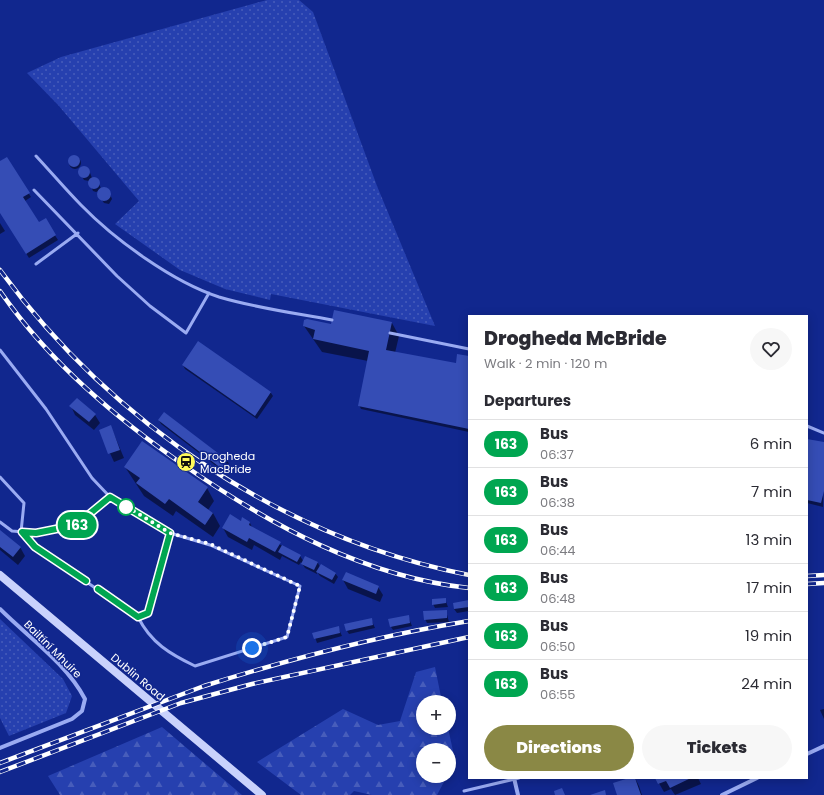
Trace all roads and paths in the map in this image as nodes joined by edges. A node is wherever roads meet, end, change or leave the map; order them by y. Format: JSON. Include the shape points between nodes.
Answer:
{"nodes":[{"id":1,"x":36,"y":156,"type":"dead end"},
{"id":2,"x":34,"y":190,"type":"dead end"},
{"id":3,"x":78,"y":233,"type":"junction"},
{"id":4,"x":36,"y":264,"type":"dead end"},
{"id":5,"x":209,"y":292,"type":"junction"},
{"id":6,"x":332,"y":320,"type":"dead end"},
{"id":7,"x":390,"y":333,"type":"dead end"},
{"id":8,"x":468,"y":349,"type":"edge"},
{"id":9,"x":0,"y":350,"type":"edge"},
{"id":10,"x":808,"y":426,"type":"edge"},
{"id":11,"x":824,"y":434,"type":"edge"},
{"id":12,"x":0,"y":477,"type":"edge"},
{"id":13,"x":110,"y":497,"type":"junction"},
{"id":14,"x":0,"y":522,"type":"edge"},
{"id":15,"x":22,"y":532,"type":"junction"},
{"id":16,"x":170,"y":533,"type":"junction"},
{"id":17,"x":0,"y":575,"type":"edge"},
{"id":18,"x":0,"y":609,"type":"edge"},
{"id":19,"x":138,"y":617,"type":"junction"},
{"id":20,"x":824,"y":746,"type":"edge"},
{"id":21,"x":0,"y":748,"type":"edge"},
{"id":22,"x":808,"y":754,"type":"edge"},
{"id":23,"x":513,"y":779,"type":"edge"},
{"id":24,"x":755,"y":779,"type":"edge"},
{"id":25,"x":464,"y":791,"type":"dead end"},
{"id":26,"x":262,"y":795,"type":"edge"},
{"id":27,"x":518,"y":795,"type":"edge"},
{"id":28,"x":722,"y":795,"type":"edge"}],
"edges":[{"from":1,"to":5,"type":"lane","via":[[82,206],[113,234],[188,284]]},
{"from":2,"to":3,"type":"lane"},
{"from":3,"to":4,"type":"lane"},
{"from":3,"to":5,"type":"lane","via":[[117,276],[150,306],[186,333]]},
{"from":5,"to":6,"type":"lane","via":[[254,306]]},
{"from":7,"to":8,"type":"lane"},
{"from":9,"to":13,"type":"lane","via":[[46,409],[92,478]]},
{"from":10,"to":11,"type":"lane"},
{"from":12,"to":15,"type":"lane","via":[[24,503]]},
{"from":13,"to":15,"type":"lane","via":[[76,525],[36,533]]},
{"from":13,"to":16,"type":"lane"},
{"from":14,"to":15,"type":"lane","via":[[12,531]]},
{"from":15,"to":19,"type":"lane","via":[[35,547]]},
{"from":16,"to":19,"type":"lane","via":[[148,613]]},
{"from":16,"to":19,"type":"lane","via":[[210,544],[300,586],[287,637],[195,666],[173,656],[146,632]]},
{"from":17,"to":26,"type":"main road","name":"Dublin Road"},
{"from":18,"to":21,"type":"street","name":"Bailtíní Mhuire","via":[[58,664],[85,699],[82,711],[72,719]]},
{"from":20,"to":22,"type":"street"},
{"from":23,"to":25,"type":"lane"},
{"from":23,"to":27,"type":"street"},
{"from":24,"to":28,"type":"street"}]}
